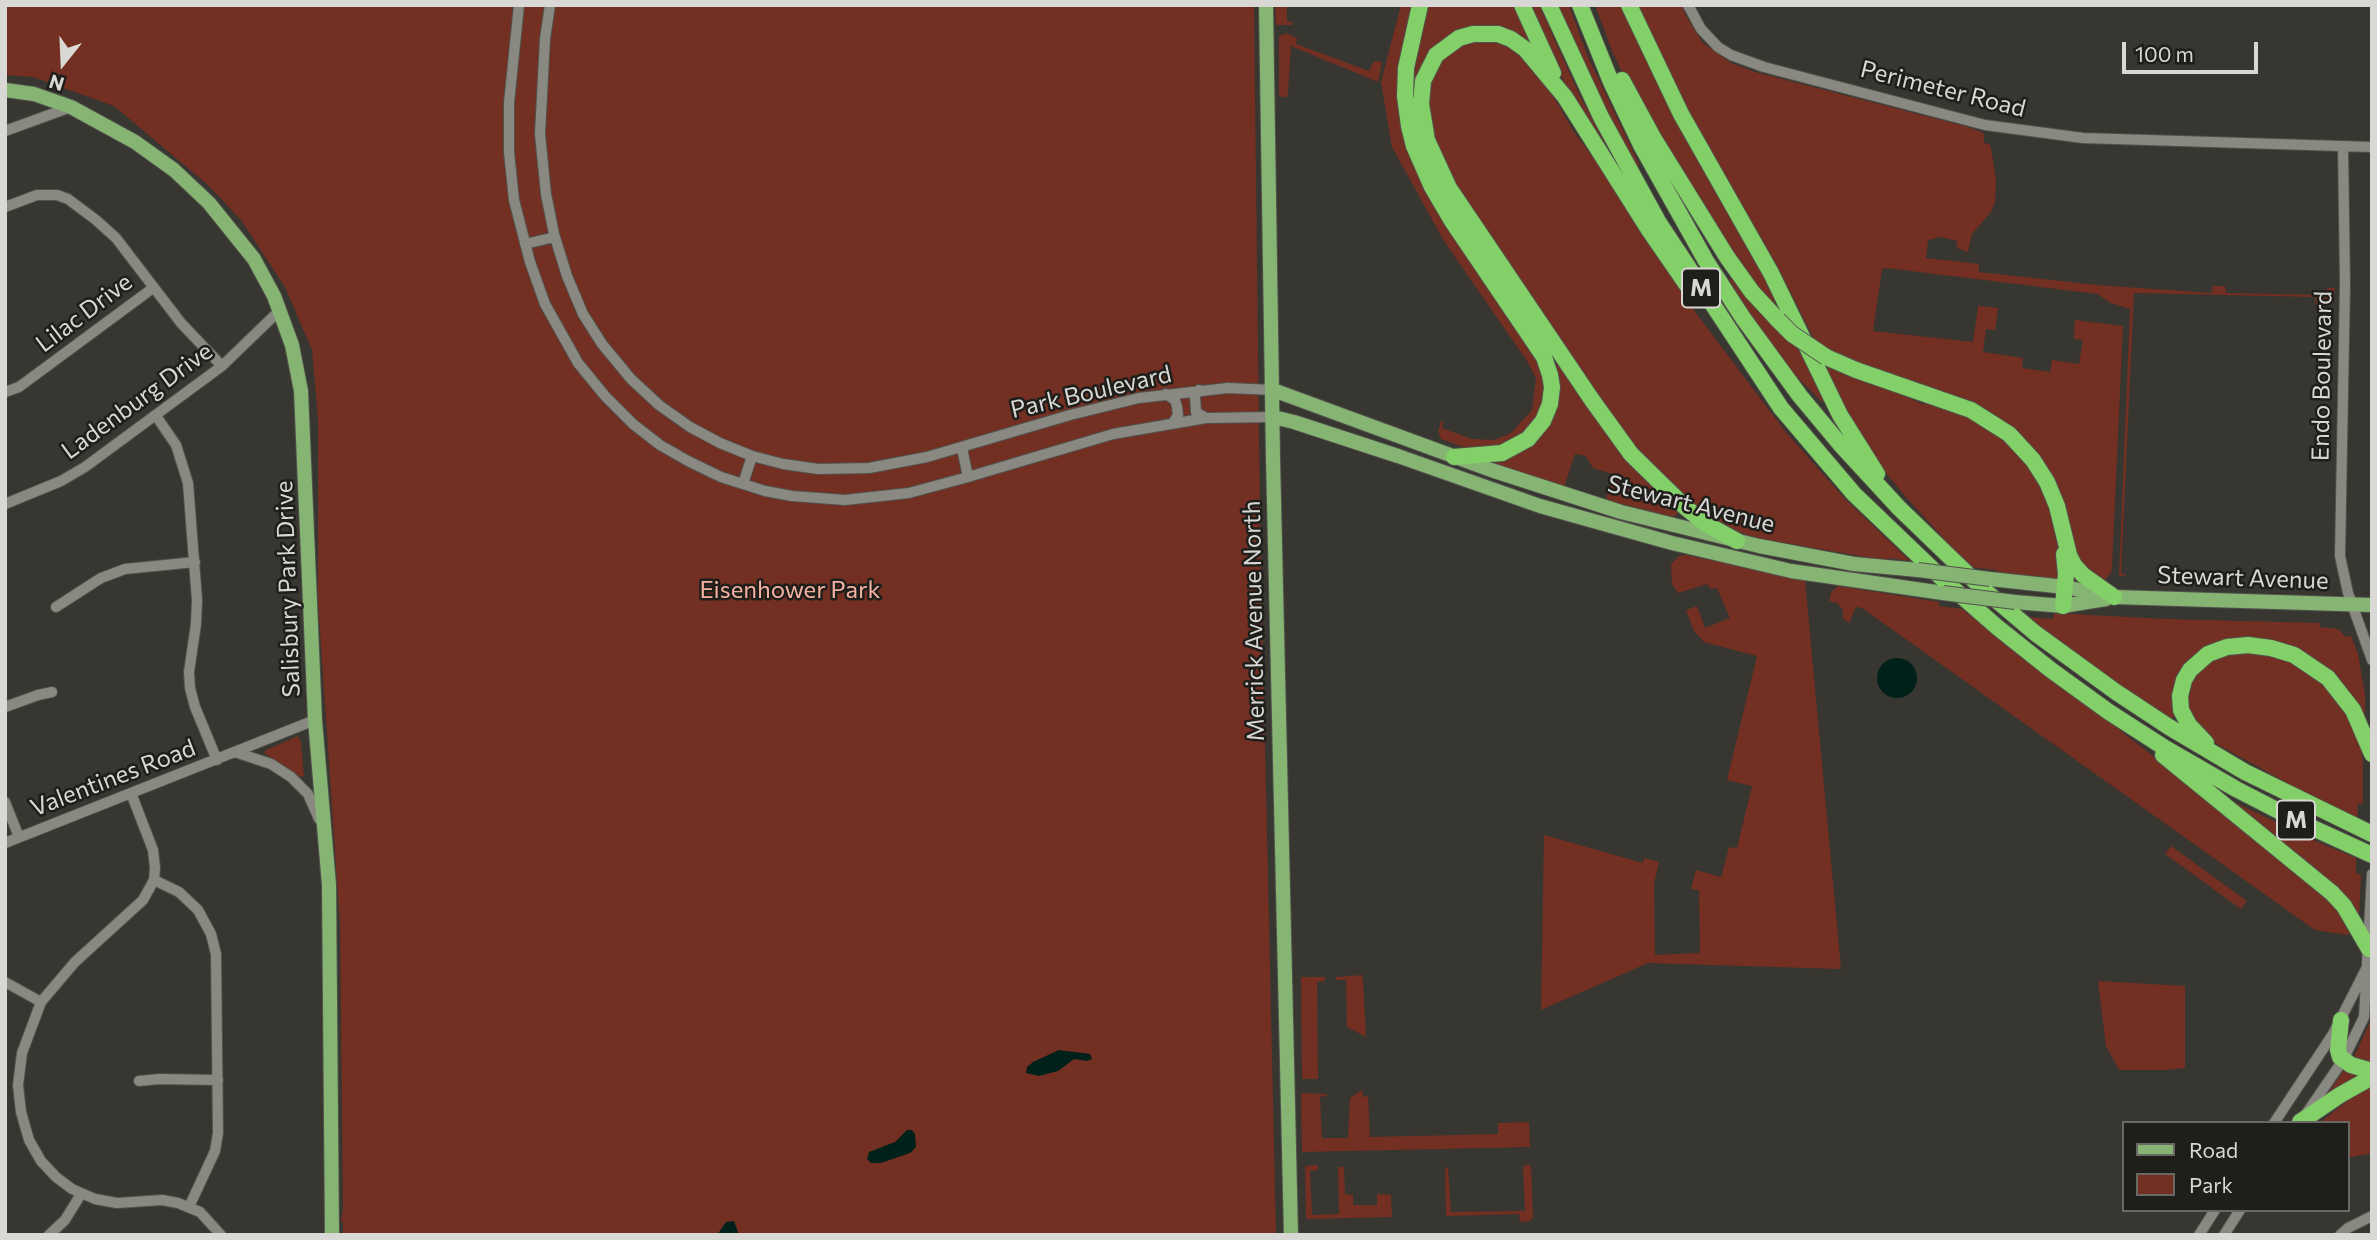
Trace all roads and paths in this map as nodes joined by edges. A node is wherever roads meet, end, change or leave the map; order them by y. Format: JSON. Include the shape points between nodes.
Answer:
{"nodes":[{"id":1,"x":519,"y":5,"type":"edge"},
{"id":2,"x":550,"y":5,"type":"edge"},
{"id":3,"x":1266,"y":5,"type":"edge"},
{"id":4,"x":1420,"y":5,"type":"edge"},
{"id":5,"x":1522,"y":5,"type":"edge"},
{"id":6,"x":1549,"y":5,"type":"edge"},
{"id":7,"x":1580,"y":5,"type":"edge"},
{"id":8,"x":1629,"y":5,"type":"edge"},
{"id":9,"x":1688,"y":5,"type":"edge"},
{"id":10,"x":1591,"y":34,"type":"junction"},
{"id":11,"x":5,"y":90,"type":"edge"},
{"id":12,"x":1565,"y":97,"type":"junction"},
{"id":13,"x":71,"y":107,"type":"junction"},
{"id":14,"x":5,"y":131,"type":"edge"},
{"id":15,"x":2343,"y":147,"type":"junction"},
{"id":16,"x":2372,"y":147,"type":"edge"},
{"id":17,"x":5,"y":206,"type":"edge"},
{"id":18,"x":555,"y":237,"type":"junction"},
{"id":19,"x":525,"y":244,"type":"junction"},
{"id":20,"x":153,"y":288,"type":"junction"},
{"id":21,"x":280,"y":310,"type":"junction"},
{"id":22,"x":1738,"y":346,"type":"junction"},
{"id":23,"x":222,"y":366,"type":"junction"},
{"id":24,"x":1199,"y":390,"type":"junction"},
{"id":25,"x":1273,"y":390,"type":"junction"},
{"id":26,"x":5,"y":392,"type":"edge"},
{"id":27,"x":1167,"y":394,"type":"junction"},
{"id":28,"x":156,"y":416,"type":"junction"},
{"id":29,"x":1273,"y":417,"type":"junction"},
{"id":30,"x":1206,"y":418,"type":"junction"},
{"id":31,"x":1173,"y":423,"type":"junction"},
{"id":32,"x":962,"y":448,"type":"junction"},
{"id":33,"x":752,"y":456,"type":"junction"},
{"id":34,"x":1454,"y":457,"type":"junction"},
{"id":35,"x":1491,"y":470,"type":"junction"},
{"id":36,"x":968,"y":478,"type":"junction"},
{"id":37,"x":743,"y":484,"type":"junction"},
{"id":38,"x":1500,"y":492,"type":"junction"},
{"id":39,"x":1562,"y":494,"type":"junction"},
{"id":40,"x":5,"y":504,"type":"edge"},
{"id":41,"x":1540,"y":506,"type":"junction"},
{"id":42,"x":1899,"y":508,"type":"junction"},
{"id":43,"x":1672,"y":526,"type":"junction"},
{"id":44,"x":2062,"y":528,"type":"junction"},
{"id":45,"x":1655,"y":538,"type":"junction"},
{"id":46,"x":1737,"y":541,"type":"junction"},
{"id":47,"x":1672,"y":543,"type":"junction"},
{"id":48,"x":195,"y":562,"type":"junction"},
{"id":49,"x":2065,"y":587,"type":"junction"},
{"id":50,"x":2114,"y":597,"type":"junction"},
{"id":51,"x":2352,"y":604,"type":"junction"},
{"id":52,"x":2372,"y":605,"type":"edge"},
{"id":53,"x":2063,"y":606,"type":"junction"},
{"id":54,"x":56,"y":607,"type":"dead end"},
{"id":55,"x":2372,"y":660,"type":"edge"},
{"id":56,"x":52,"y":692,"type":"dead end"},
{"id":57,"x":5,"y":708,"type":"edge"},
{"id":58,"x":315,"y":720,"type":"junction"},
{"id":59,"x":2136,"y":729,"type":"junction"},
{"id":60,"x":235,"y":752,"type":"junction"},
{"id":61,"x":2372,"y":754,"type":"edge"},
{"id":62,"x":2219,"y":758,"type":"junction"},
{"id":63,"x":217,"y":760,"type":"junction"},
{"id":64,"x":131,"y":793,"type":"junction"},
{"id":65,"x":5,"y":802,"type":"edge"},
{"id":66,"x":2372,"y":834,"type":"edge"},
{"id":67,"x":325,"y":836,"type":"junction"},
{"id":68,"x":19,"y":837,"type":"junction"},
{"id":69,"x":5,"y":843,"type":"edge"},
{"id":70,"x":2372,"y":855,"type":"edge"},
{"id":71,"x":2372,"y":874,"type":"edge"},
{"id":72,"x":154,"y":880,"type":"junction"},
{"id":73,"x":2372,"y":880,"type":"edge"},
{"id":74,"x":2370,"y":942,"type":"edge"},
{"id":75,"x":2367,"y":970,"type":"junction"},
{"id":76,"x":5,"y":982,"type":"edge"},
{"id":77,"x":41,"y":1002,"type":"junction"},
{"id":78,"x":2341,"y":1020,"type":"junction"},
{"id":79,"x":2343,"y":1060,"type":"junction"},
{"id":80,"x":2372,"y":1070,"type":"edge"},
{"id":81,"x":2372,"y":1077,"type":"edge"},
{"id":82,"x":218,"y":1080,"type":"junction"},
{"id":83,"x":139,"y":1081,"type":"dead end"},
{"id":84,"x":2275,"y":1121,"type":"edge"},
{"id":85,"x":2301,"y":1121,"type":"edge"},
{"id":86,"x":2301,"y":1121,"type":"edge"},
{"id":87,"x":81,"y":1194,"type":"junction"},
{"id":88,"x":189,"y":1207,"type":"junction"},
{"id":89,"x":2214,"y":1212,"type":"edge"},
{"id":90,"x":2238,"y":1212,"type":"edge"},
{"id":91,"x":2372,"y":1216,"type":"edge"},
{"id":92,"x":49,"y":1235,"type":"edge"},
{"id":93,"x":221,"y":1235,"type":"edge"},
{"id":94,"x":332,"y":1235,"type":"edge"},
{"id":95,"x":1291,"y":1235,"type":"edge"},
{"id":96,"x":2199,"y":1235,"type":"edge"},
{"id":97,"x":2224,"y":1235,"type":"edge"},
{"id":98,"x":2340,"y":1235,"type":"edge"}],
"edges":[{"from":1,"to":19,"type":"street","name":"Park Boulevard","via":[[509,152]]},
{"from":2,"to":18,"type":"street","name":"Park Boulevard","via":[[540,134]]},
{"from":3,"to":25,"type":"main road","name":"Merrick Avenue North"},
{"from":4,"to":34,"type":"highway","via":[[1408,49],[1405,96],[1417,155],[1452,221],[1544,357],[1552,387],[1543,421],[1528,439],[1502,453]]},
{"from":5,"to":12,"type":"highway"},
{"from":6,"to":22,"type":"highway","number":"M","via":[[1629,170]]},
{"from":7,"to":10,"type":"highway","number":"M"},
{"from":8,"to":42,"type":"highway","via":[[1673,99],[1771,273],[1840,415]]},
{"from":9,"to":15,"type":"street","name":"Perimeter Road","via":[[1701,30],[1731,55],[1985,125],[2082,138]]},
{"from":10,"to":42,"type":"highway","number":"M","via":[[1656,174],[1724,290],[1800,396]]},
{"from":10,"to":44,"type":"highway","bridge":true,"via":[[1727,257],[1778,320],[1826,357],[1971,410],[2000,427],[2041,472]]},
{"from":11,"to":13,"type":"main road","name":"Salisbury Park Drive"},
{"from":12,"to":22,"type":"highway","via":[[1694,296]]},
{"from":12,"to":46,"type":"highway","via":[[1511,39],[1473,34],[1445,47],[1429,66],[1421,104],[1427,140],[1449,188],[1631,454],[1685,507]]},
{"from":13,"to":14,"type":"street"},
{"from":13,"to":21,"type":"main road","name":"Salisbury Park Drive","via":[[135,142],[209,203],[254,260]]},
{"from":15,"to":16,"type":"street","name":"Perimeter Road"},
{"from":15,"to":51,"type":"street","name":"Endo Boulevard","via":[[2339,543]]},
{"from":17,"to":20,"type":"street","via":[[42,194],[68,199],[111,233]]},
{"from":18,"to":19,"type":"street"},
{"from":18,"to":33,"type":"street","name":"Park Boulevard","via":[[583,314],[631,379],[690,427]]},
{"from":19,"to":37,"type":"street","name":"Park Boulevard","via":[[559,333],[605,396],[660,445]]},
{"from":20,"to":23,"type":"street"},
{"from":20,"to":26,"type":"street","name":"Lilac Drive","via":[[19,387]]},
{"from":21,"to":23,"type":"street","name":"Ladenburg Drive"},
{"from":21,"to":58,"type":"main road","name":"Salisbury Park Drive","via":[[302,391]]},
{"from":22,"to":59,"type":"highway","number":"M","via":[[1781,408],[1863,503],[1997,627]]},
{"from":23,"to":28,"type":"street","name":"Ladenburg Drive"},
{"from":24,"to":25,"type":"street","name":"Park Boulevard"},
{"from":24,"to":27,"type":"street","name":"Park Boulevard"},
{"from":24,"to":30,"type":"street","via":[[1196,412]]},
{"from":25,"to":29,"type":"main road","name":"Merrick Avenue North"},
{"from":25,"to":34,"type":"main road","name":"Stewart Avenue"},
{"from":27,"to":31,"type":"street","via":[[1177,407]]},
{"from":27,"to":32,"type":"street","name":"Park Boulevard","via":[[1070,415]]},
{"from":28,"to":40,"type":"street","name":"Ladenburg Drive","via":[[75,473]]},
{"from":28,"to":48,"type":"street","via":[[176,445],[185,470]]},
{"from":29,"to":30,"type":"street","name":"Park Boulevard"},
{"from":29,"to":38,"type":"main road","name":"Stewart Avenue"},
{"from":29,"to":95,"type":"main road","name":"Merrick Avenue North"},
{"from":30,"to":31,"type":"street","name":"Park Boulevard"},
{"from":31,"to":36,"type":"street","name":"Park Boulevard","via":[[1113,434]]},
{"from":32,"to":33,"type":"street","name":"Park Boulevard","via":[[869,468],[818,468]]},
{"from":32,"to":36,"type":"street"},
{"from":33,"to":37,"type":"street"},
{"from":34,"to":35,"type":"main road","name":"Stewart Avenue"},
{"from":35,"to":38,"type":"main road"},
{"from":35,"to":39,"type":"main road","name":"Stewart Avenue"},
{"from":36,"to":37,"type":"street","name":"Park Boulevard","via":[[909,493],[845,500],[792,496]]},
{"from":38,"to":41,"type":"main road","name":"Stewart Avenue"},
{"from":39,"to":41,"type":"main road"},
{"from":39,"to":43,"type":"main road","name":"Stewart Avenue"},
{"from":41,"to":45,"type":"main road","name":"Stewart Avenue"},
{"from":42,"to":62,"type":"highway","number":"M","via":[[1965,573],[2044,640],[2140,709]]},
{"from":43,"to":45,"type":"main road"},
{"from":43,"to":46,"type":"main road","name":"Stewart Avenue"},
{"from":43,"to":47,"type":"main road"},
{"from":44,"to":49,"type":"highway"},
{"from":44,"to":50,"type":"highway","via":[[2074,565]]},
{"from":45,"to":47,"type":"main road","name":"Stewart Avenue"},
{"from":46,"to":49,"type":"main road","name":"Stewart Avenue","bridge":true,"via":[[1854,564]]},
{"from":47,"to":53,"type":"main road","name":"Stewart Avenue","bridge":true,"via":[[1791,571]]},
{"from":48,"to":54,"type":"street","via":[[125,569],[101,578]]},
{"from":48,"to":63,"type":"street","via":[[197,619],[190,688]]},
{"from":49,"to":50,"type":"main road","name":"Stewart Avenue"},
{"from":49,"to":53,"type":"highway"},
{"from":50,"to":51,"type":"main road","name":"Stewart Avenue"},
{"from":50,"to":53,"type":"main road","name":"Stewart Avenue"},
{"from":51,"to":52,"type":"main road","name":"Stewart Avenue"},
{"from":51,"to":55,"type":"street","name":"Endo Boulevard"},
{"from":56,"to":57,"type":"street"},
{"from":58,"to":60,"type":"street","name":"Valentines Road"},
{"from":58,"to":67,"type":"main road","name":"Salisbury Park Drive"},
{"from":59,"to":70,"type":"highway","number":"M","via":[[2252,798]]},
{"from":59,"to":74,"type":"highway","via":[[2171,763],[2332,893]]},
{"from":60,"to":63,"type":"street","name":"Valentines Road"},
{"from":60,"to":67,"type":"street","name":"Valentines Road","via":[[271,764],[291,777],[317,809]]},
{"from":61,"to":62,"type":"highway","via":[[2349,704],[2322,673],[2286,652],[2248,645],[2208,654],[2190,670],[2182,685],[2183,716]]},
{"from":62,"to":66,"type":"highway","number":"M"},
{"from":63,"to":64,"type":"street","name":"Valentines Road"},
{"from":64,"to":68,"type":"street","name":"Valentines Road"},
{"from":64,"to":72,"type":"street","via":[[153,850]]},
{"from":65,"to":68,"type":"street"},
{"from":67,"to":94,"type":"main road","name":"Salisbury Park Drive"},
{"from":68,"to":69,"type":"street","name":"Valentines Road"},
{"from":71,"to":73,"type":"street"},
{"from":72,"to":77,"type":"street","via":[[143,900],[63,975]]},
{"from":72,"to":82,"type":"street","via":[[190,901],[211,934],[217,965]]},
{"from":73,"to":74,"type":"street"},
{"from":74,"to":75,"type":"street"},
{"from":75,"to":78,"type":"street"},
{"from":75,"to":79,"type":"street","via":[[2364,1017]]},
{"from":76,"to":77,"type":"street"},
{"from":77,"to":87,"type":"street","via":[[22,1053],[21,1112],[41,1161]]},
{"from":78,"to":79,"type":"highway","via":[[2338,1050]]},
{"from":78,"to":84,"type":"street"},
{"from":79,"to":80,"type":"highway"},
{"from":79,"to":85,"type":"street"},
{"from":81,"to":86,"type":"highway"},
{"from":82,"to":83,"type":"street"},
{"from":82,"to":88,"type":"street","via":[[216,1146]]},
{"from":87,"to":88,"type":"street","via":[[117,1203],[162,1200]]},
{"from":87,"to":92,"type":"street"},
{"from":88,"to":93,"type":"street"},
{"from":89,"to":96,"type":"street"},
{"from":90,"to":97,"type":"street"},
{"from":91,"to":98,"type":"street"}]}
